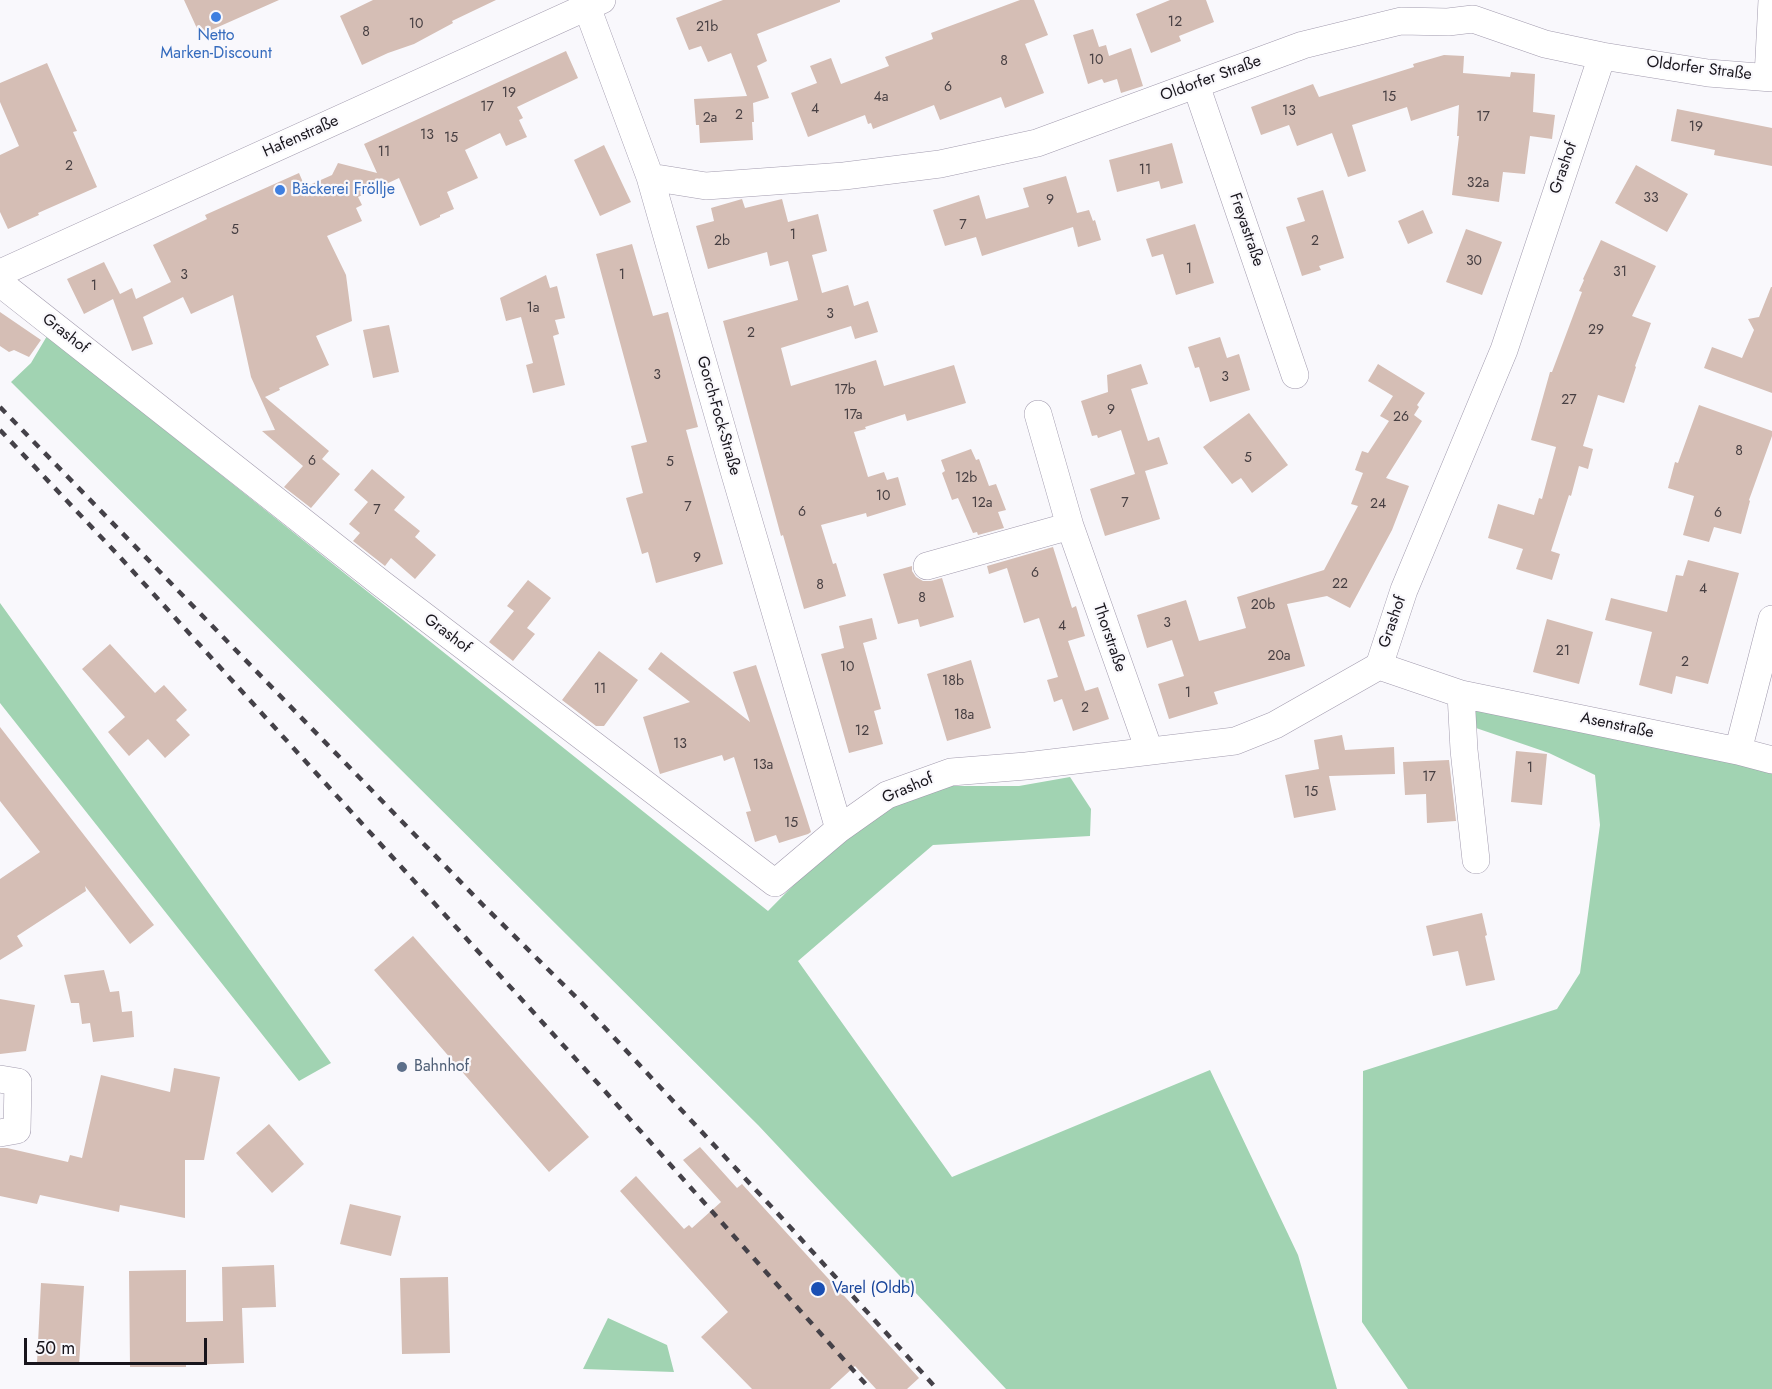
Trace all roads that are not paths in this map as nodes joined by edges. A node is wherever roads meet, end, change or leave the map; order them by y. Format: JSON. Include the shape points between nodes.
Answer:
{"nodes":[{"id":1,"x":1772,"y":0,"type":"edge"},
{"id":2,"x":595,"y":3,"type":"edge"},
{"id":3,"x":1473,"y":9,"type":"edge"},
{"id":4,"x":1602,"y":56,"type":"junction"},
{"id":5,"x":1770,"y":77,"type":"edge"},
{"id":6,"x":1196,"y":85,"type":"junction"},
{"id":7,"x":650,"y":177,"type":"junction"},
{"id":8,"x":0,"y":273,"type":"edge"},
{"id":9,"x":0,"y":283,"type":"edge"},
{"id":10,"x":1295,"y":375,"type":"dead end"},
{"id":11,"x":1038,"y":414,"type":"dead end"},
{"id":12,"x":1070,"y":526,"type":"junction"},
{"id":13,"x":927,"y":566,"type":"dead end"},
{"id":14,"x":1772,"y":619,"type":"edge"},
{"id":15,"x":1378,"y":666,"type":"junction"},
{"id":16,"x":1461,"y":694,"type":"junction"},
{"id":17,"x":1149,"y":750,"type":"junction"},
{"id":18,"x":1738,"y":751,"type":"junction"},
{"id":19,"x":1772,"y":760,"type":"edge"},
{"id":20,"x":839,"y":829,"type":"junction"},
{"id":21,"x":1476,"y":860,"type":"dead end"},
{"id":22,"x":0,"y":1079,"type":"edge"},
{"id":23,"x":0,"y":1133,"type":"edge"}],
"edges":[{"from":1,"to":5,"type":"street"},
{"from":2,"to":7,"type":"street","name":"Gorch-Fock-Straße"},
{"from":2,"to":8,"type":"street","name":"Hafenstraße"},
{"from":3,"to":4,"type":"street","name":"Oldorfer Straße","via":[[1545,44]]},
{"from":3,"to":6,"type":"street","name":"Oldorfer Straße","via":[[1448,22],[1401,21],[1303,45]]},
{"from":4,"to":5,"type":"street","name":"Oldorfer Straße","via":[[1708,73]]},
{"from":4,"to":15,"type":"street","name":"Grashof","via":[[1504,350],[1404,590]]},
{"from":6,"to":7,"type":"street","name":"Oldorfer Straße","via":[[1037,143],[940,165],[706,186]]},
{"from":6,"to":10,"type":"street","name":"Freyastraße"},
{"from":7,"to":20,"type":"street","name":"Gorch-Fock-Straße"},
{"from":9,"to":20,"type":"street","name":"Grashof","via":[[381,584],[775,883]]},
{"from":11,"to":12,"type":"street","name":"Thorstraße"},
{"from":12,"to":13,"type":"street"},
{"from":12,"to":17,"type":"street","name":"Thorstraße"},
{"from":14,"to":18,"type":"street"},
{"from":15,"to":16,"type":"street","name":"Asenstraße"},
{"from":15,"to":17,"type":"street","name":"Grashof","via":[[1275,726],[1234,741]]},
{"from":16,"to":18,"type":"street","name":"Asenstraße"},
{"from":16,"to":21,"type":"street"},
{"from":17,"to":20,"type":"street","name":"Grashof","via":[[951,772],[887,795]]},
{"from":18,"to":19,"type":"street","name":"Asenstraße"},
{"from":22,"to":23,"type":"street","via":[[18,1082],[16,1130]]}]}
